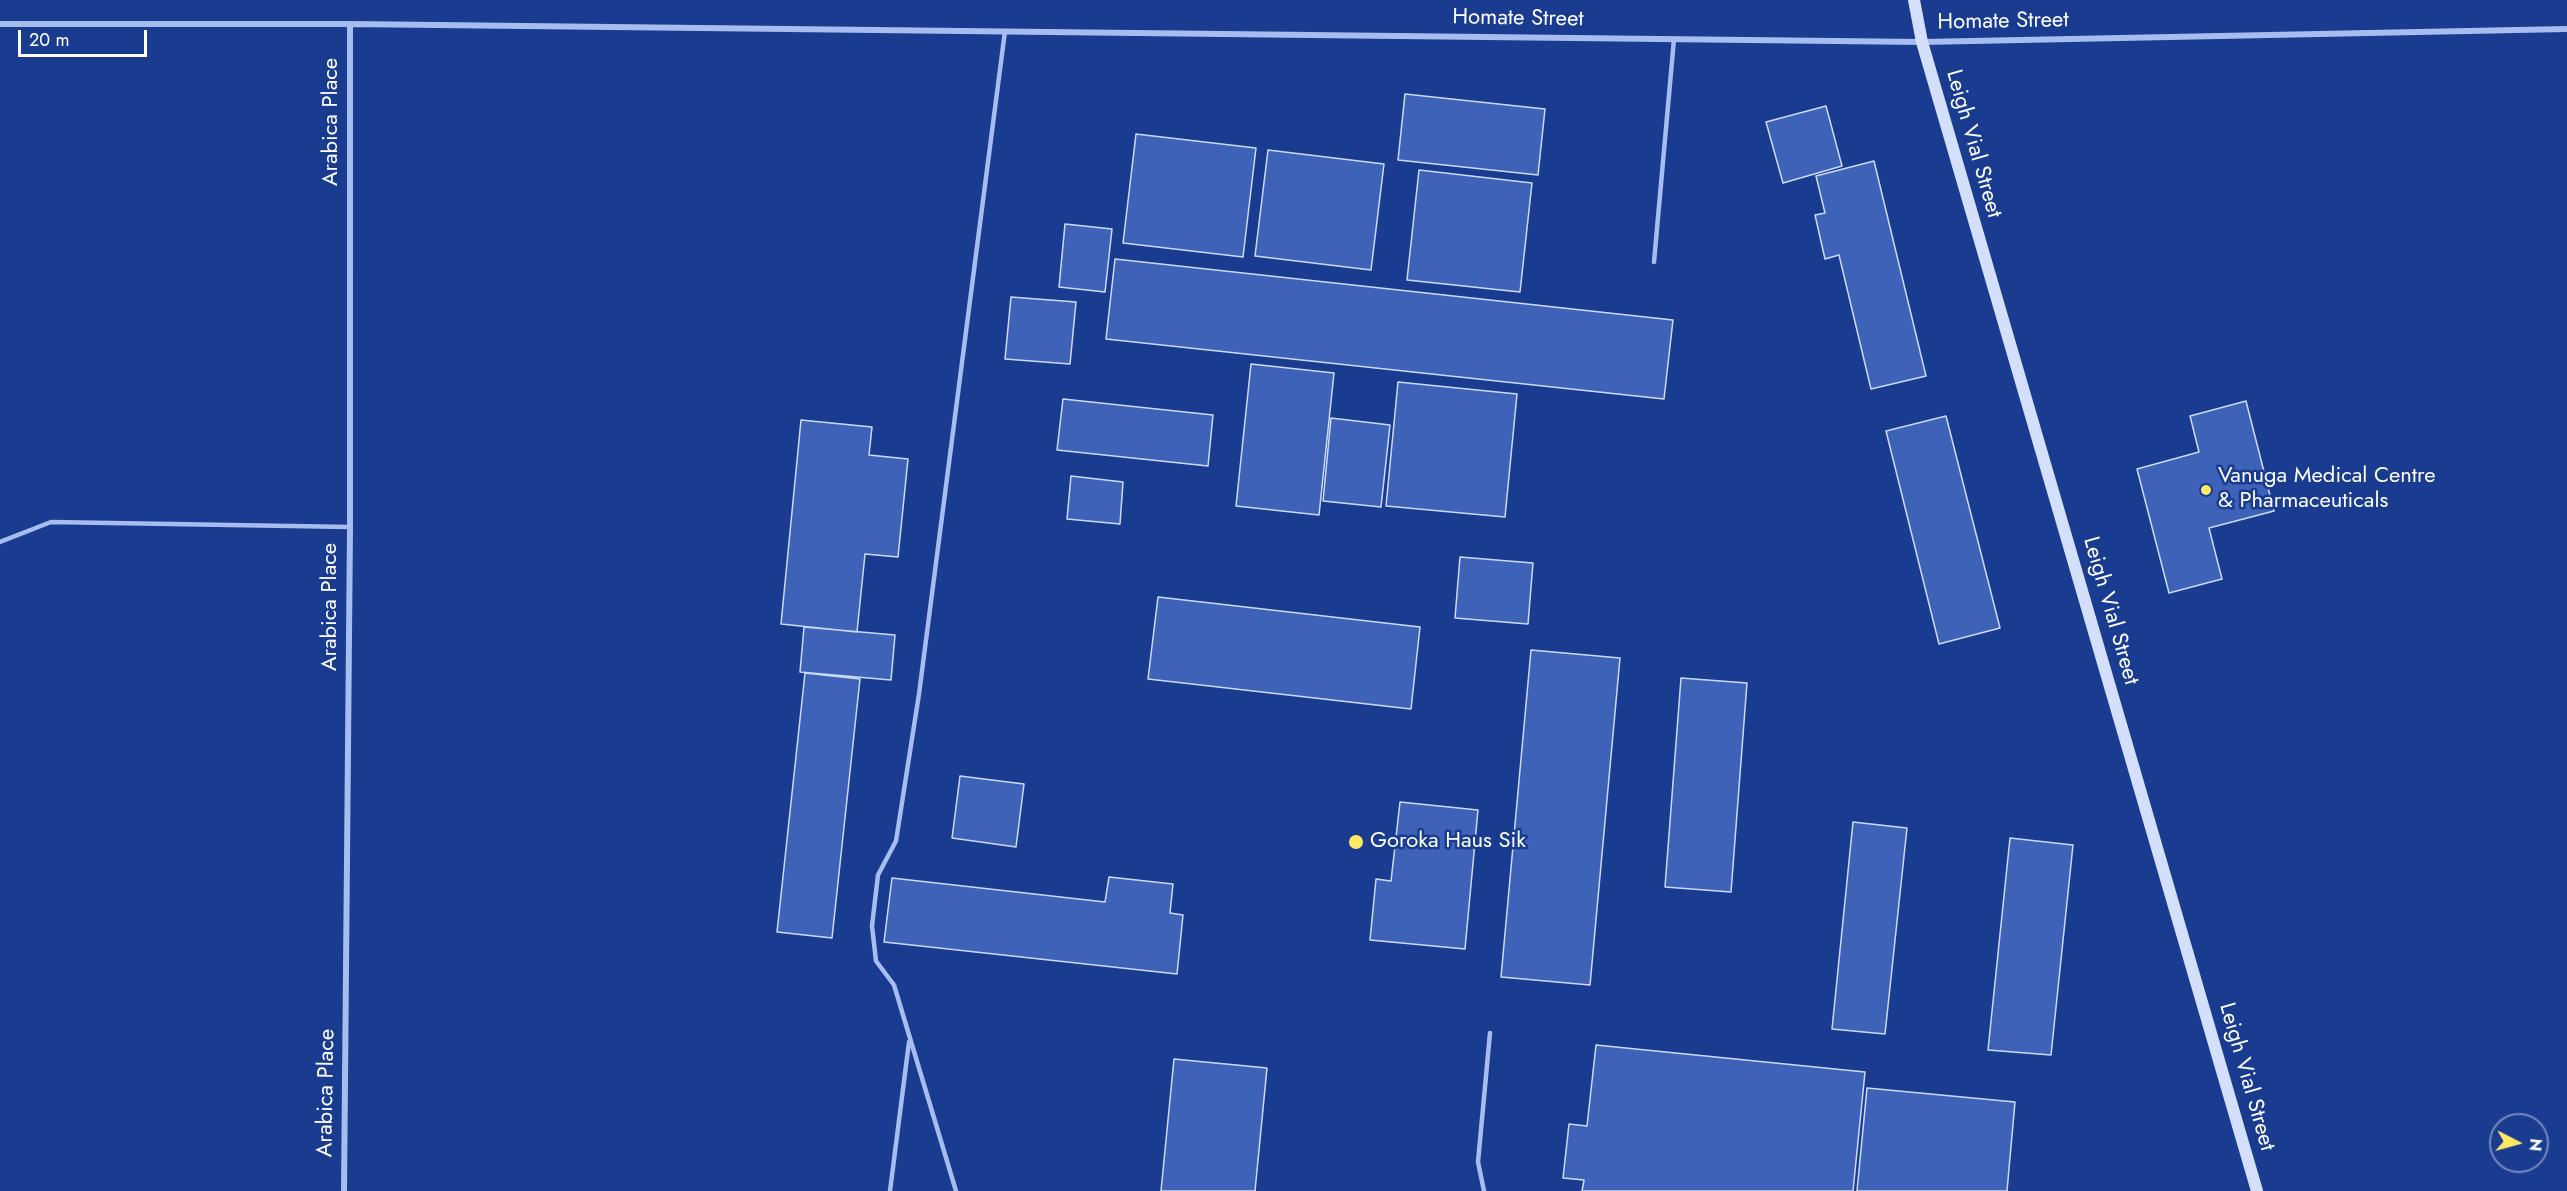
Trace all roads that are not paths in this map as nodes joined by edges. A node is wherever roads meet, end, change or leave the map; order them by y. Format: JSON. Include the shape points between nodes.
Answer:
{"nodes":[{"id":1,"x":1914,"y":0,"type":"edge"},
{"id":2,"x":0,"y":24,"type":"edge"},
{"id":3,"x":350,"y":24,"type":"junction"},
{"id":4,"x":2567,"y":28,"type":"edge"},
{"id":5,"x":1005,"y":32,"type":"junction"},
{"id":6,"x":1674,"y":39,"type":"junction"},
{"id":7,"x":1922,"y":42,"type":"junction"},
{"id":8,"x":1654,"y":262,"type":"dead end"},
{"id":9,"x":350,"y":527,"type":"junction"},
{"id":10,"x":0,"y":542,"type":"edge"},
{"id":11,"x":1490,"y":1033,"type":"dead end"},
{"id":12,"x":910,"y":1039,"type":"junction"},
{"id":13,"x":344,"y":1191,"type":"edge"},
{"id":14,"x":890,"y":1191,"type":"edge"},
{"id":15,"x":956,"y":1191,"type":"edge"},
{"id":16,"x":1484,"y":1191,"type":"edge"},
{"id":17,"x":2257,"y":1191,"type":"edge"}],
"edges":[{"from":1,"to":7,"type":"street","name":"Leigh Vial Street"},
{"from":2,"to":3,"type":"street","name":"Homate Street"},
{"from":3,"to":5,"type":"street","name":"Homate Street"},
{"from":3,"to":9,"type":"street","name":"Arabica Place"},
{"from":4,"to":7,"type":"street","name":"Homate Street"},
{"from":5,"to":6,"type":"street","name":"Homate Street"},
{"from":5,"to":12,"type":"lane","via":[[920,694],[896,841],[878,875],[872,926],[876,961],[894,985]]},
{"from":6,"to":7,"type":"street","name":"Homate Street"},
{"from":6,"to":8,"type":"lane"},
{"from":7,"to":17,"type":"street","name":"Leigh Vial Street"},
{"from":9,"to":10,"type":"lane","via":[[51,522]]},
{"from":9,"to":13,"type":"street","name":"Arabica Place"},
{"from":11,"to":16,"type":"lane","via":[[1478,1162]]},
{"from":12,"to":14,"type":"lane"},
{"from":12,"to":15,"type":"lane"}]}
